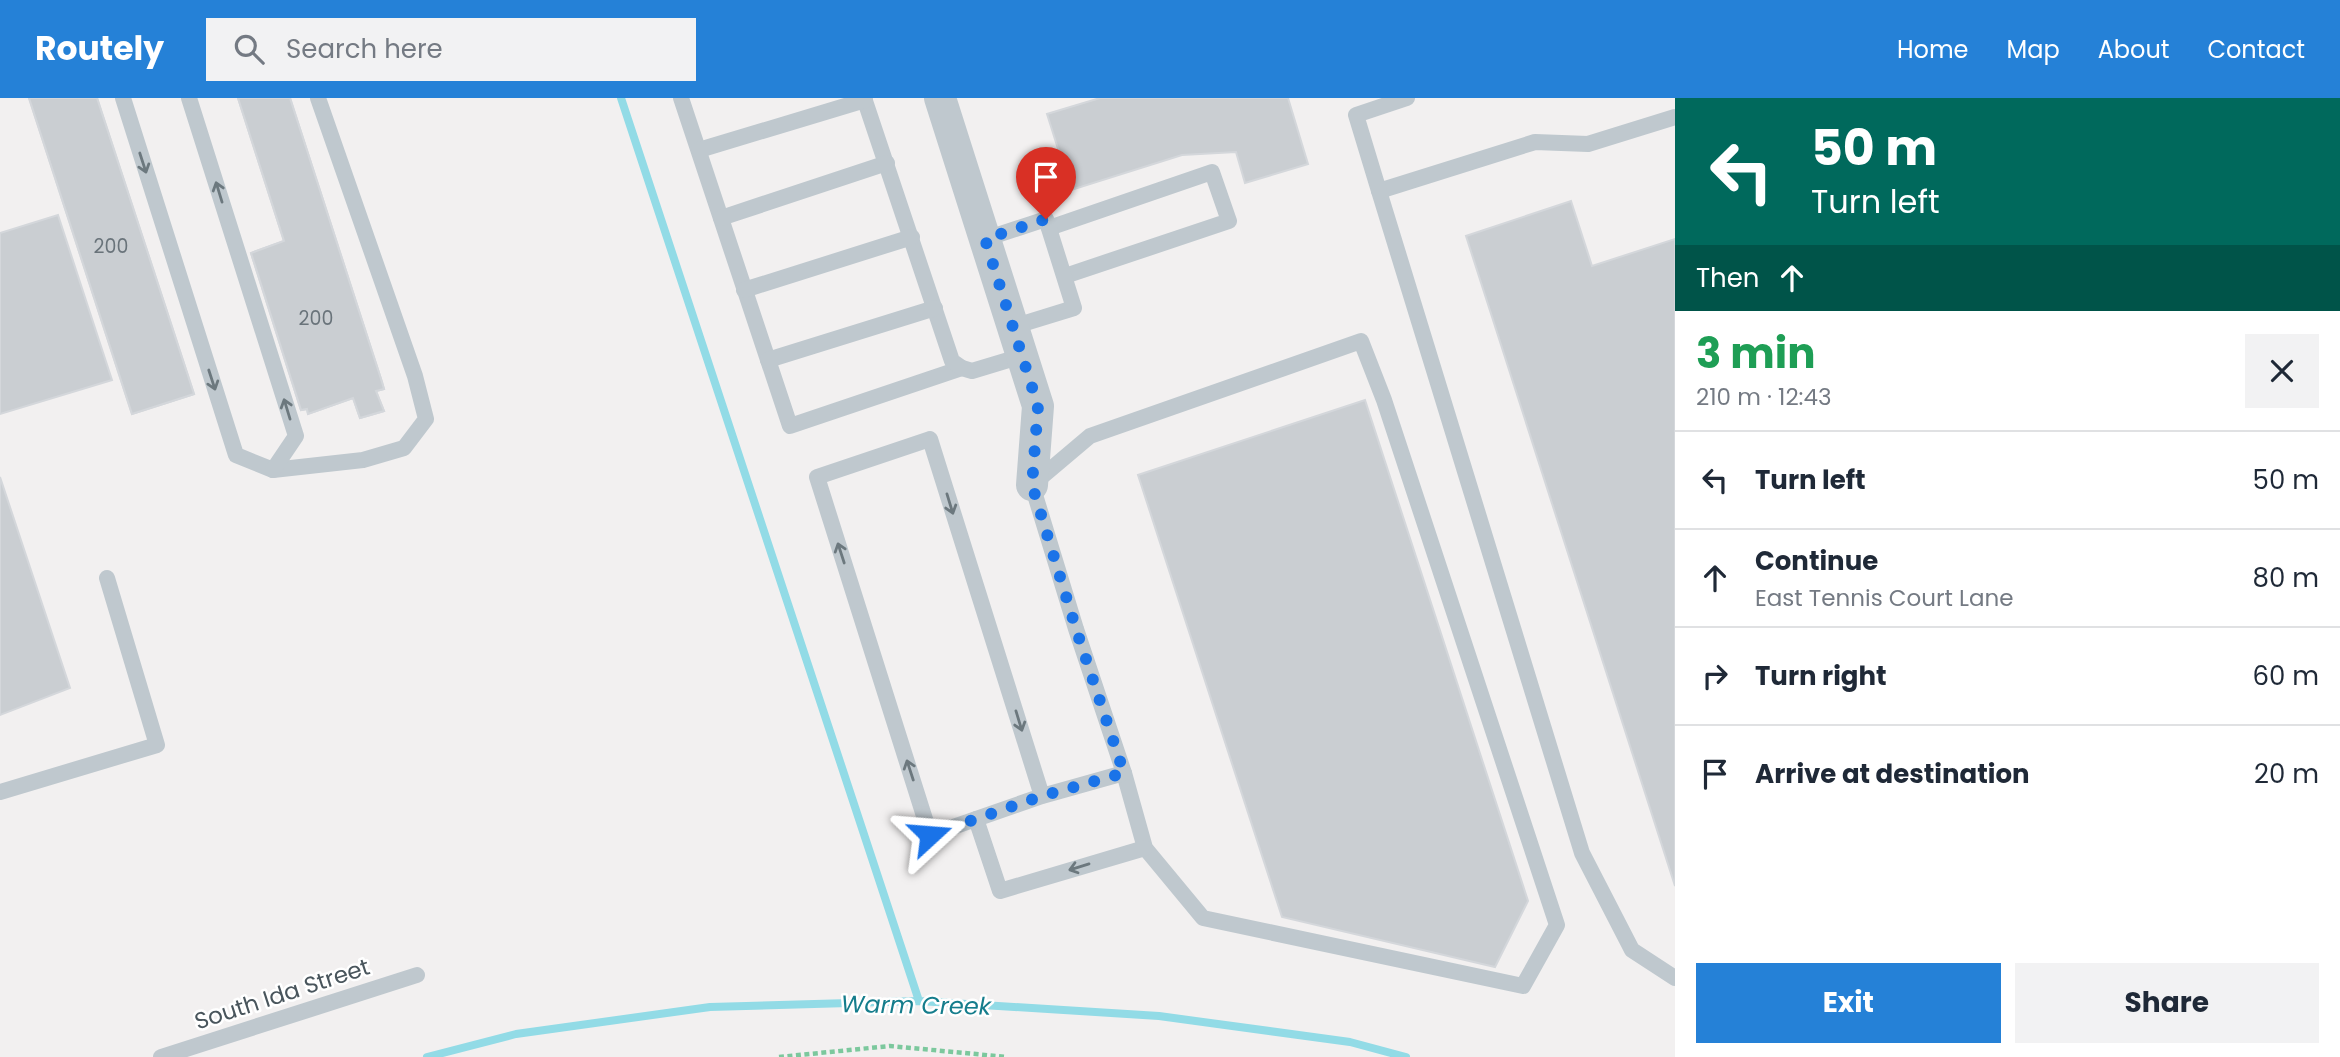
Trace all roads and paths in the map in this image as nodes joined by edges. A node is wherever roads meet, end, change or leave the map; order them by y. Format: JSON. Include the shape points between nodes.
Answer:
{"nodes":[{"id":1,"x":123,"y":98,"type":"edge"},
{"id":2,"x":190,"y":98,"type":"edge"},
{"id":3,"x":318,"y":98,"type":"edge"},
{"id":4,"x":681,"y":98,"type":"edge"},
{"id":5,"x":940,"y":98,"type":"edge"},
{"id":6,"x":1407,"y":98,"type":"edge"},
{"id":7,"x":865,"y":99,"type":"edge"},
{"id":8,"x":1675,"y":117,"type":"edge"},
{"id":9,"x":699,"y":150,"type":"junction"},
{"id":10,"x":887,"y":163,"type":"junction"},
{"id":11,"x":1379,"y":191,"type":"junction"},
{"id":12,"x":721,"y":218,"type":"junction"},
{"id":13,"x":1049,"y":228,"type":"junction"},
{"id":14,"x":912,"y":237,"type":"junction"},
{"id":15,"x":985,"y":239,"type":"junction"},
{"id":16,"x":1065,"y":276,"type":"junction"},
{"id":17,"x":744,"y":290,"type":"junction"},
{"id":18,"x":935,"y":308,"type":"junction"},
{"id":19,"x":1017,"y":342,"type":"junction"},
{"id":20,"x":768,"y":360,"type":"junction"},
{"id":21,"x":962,"y":368,"type":"junction"},
{"id":22,"x":273,"y":470,"type":"junction"},
{"id":23,"x":1032,"y":485,"type":"junction"},
{"id":24,"x":107,"y":578,"type":"dead end"},
{"id":25,"x":1124,"y":773,"type":"junction"},
{"id":26,"x":0,"y":792,"type":"edge"},
{"id":27,"x":1042,"y":796,"type":"junction"},
{"id":28,"x":976,"y":819,"type":"junction"},
{"id":29,"x":1144,"y":848,"type":"junction"},
{"id":30,"x":417,"y":975,"type":"dead end"},
{"id":31,"x":1675,"y":978,"type":"edge"},
{"id":32,"x":161,"y":1057,"type":"edge"},
{"id":33,"x":779,"y":1057,"type":"edge"},
{"id":34,"x":1007,"y":1057,"type":"edge"}],
"edges":[{"from":1,"to":22,"type":"lane","one_way":true,"via":[[236,455]]},
{"from":22,"to":2,"type":"lane","one_way":true,"via":[[296,436]]},
{"from":3,"to":22,"type":"lane","via":[[426,419],[404,448],[363,460]]},
{"from":4,"to":9,"type":"lane"},
{"from":5,"to":15,"type":"street"},
{"from":6,"to":11,"type":"lane","via":[[1356,115]]},
{"from":7,"to":9,"type":"lane"},
{"from":7,"to":10,"type":"lane"},
{"from":8,"to":11,"type":"lane","via":[[1588,144],[1535,142]]},
{"from":9,"to":12,"type":"lane"},
{"from":10,"to":12,"type":"lane"},
{"from":10,"to":14,"type":"lane"},
{"from":11,"to":31,"type":"lane","via":[[1581,853],[1632,950]]},
{"from":12,"to":17,"type":"lane"},
{"from":13,"to":15,"type":"lane","via":[[1046,219]]},
{"from":13,"to":16,"type":"lane"},
{"from":13,"to":16,"type":"lane","via":[[1212,172],[1229,221]]},
{"from":14,"to":17,"type":"lane"},
{"from":14,"to":18,"type":"lane"},
{"from":15,"to":19,"type":"street"},
{"from":16,"to":19,"type":"lane","via":[[1074,308]]},
{"from":17,"to":20,"type":"lane"},
{"from":18,"to":20,"type":"lane"},
{"from":18,"to":21,"type":"lane","via":[[952,361]]},
{"from":19,"to":21,"type":"lane","via":[[972,371]]},
{"from":19,"to":23,"type":"street","via":[[1038,406]]},
{"from":20,"to":21,"type":"lane","via":[[790,426]]},
{"from":23,"to":25,"type":"lane"},
{"from":23,"to":29,"type":"lane","via":[[1090,436],[1361,341],[1557,925],[1523,986],[1203,918]]},
{"from":24,"to":26,"type":"lane","via":[[158,745]]},
{"from":25,"to":27,"type":"lane"},
{"from":25,"to":29,"type":"lane"},
{"from":27,"to":28,"type":"lane"},
{"from":28,"to":27,"type":"lane","one_way":true,"via":[[930,835],[817,477],[930,439]]},
{"from":29,"to":28,"type":"lane","one_way":true,"via":[[1000,891]]},
{"from":30,"to":32,"type":"lane","name":"South Ida Street"},
{"from":33,"to":34,"type":"path","via":[[890,1046]]}]}
